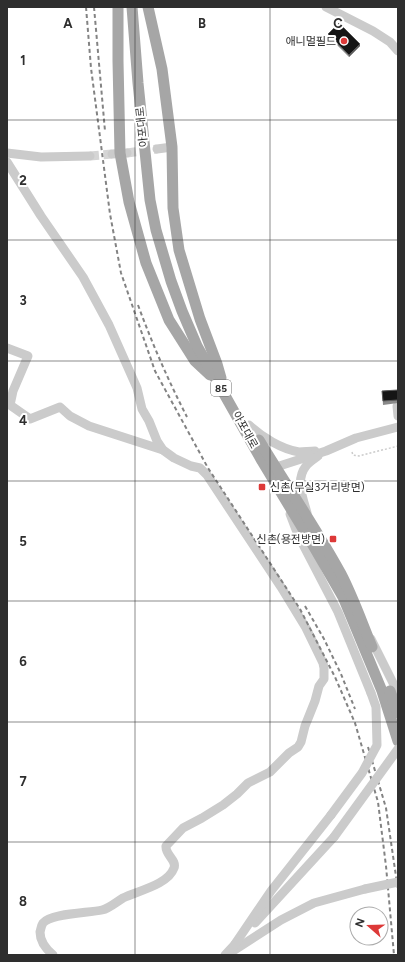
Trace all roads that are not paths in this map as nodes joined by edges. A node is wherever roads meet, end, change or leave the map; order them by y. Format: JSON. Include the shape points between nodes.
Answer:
{"nodes":[{"id":1,"x":118,"y":7,"type":"edge"},
{"id":2,"x":132,"y":7,"type":"edge"},
{"id":3,"x":139,"y":7,"type":"edge"},
{"id":4,"x":148,"y":7,"type":"edge"},
{"id":5,"x":326,"y":7,"type":"edge"},
{"id":6,"x":398,"y":51,"type":"edge"},
{"id":7,"x":172,"y":147,"type":"junction"},
{"id":8,"x":157,"y":149,"type":"tunnel mouth"},
{"id":9,"x":7,"y":153,"type":"edge"},
{"id":10,"x":90,"y":156,"type":"tunnel mouth"},
{"id":11,"x":7,"y":162,"type":"edge"},
{"id":12,"x":7,"y":348,"type":"edge"},
{"id":13,"x":219,"y":379,"type":"junction"},
{"id":14,"x":8,"y":406,"type":"edge"},
{"id":15,"x":397,"y":406,"type":"edge"},
{"id":16,"x":398,"y":416,"type":"edge"},
{"id":17,"x":249,"y":425,"type":"junction"},
{"id":18,"x":398,"y":427,"type":"edge"},
{"id":19,"x":163,"y":450,"type":"junction"},
{"id":20,"x":326,"y":451,"type":"junction"},
{"id":21,"x":272,"y":468,"type":"junction"},
{"id":22,"x":281,"y":492,"type":"junction"},
{"id":23,"x":312,"y":525,"type":"junction"},
{"id":24,"x":356,"y":606,"type":"junction"},
{"id":25,"x":398,"y":693,"type":"edge"},
{"id":26,"x":398,"y":713,"type":"edge"},
{"id":27,"x":398,"y":741,"type":"edge"},
{"id":28,"x":398,"y":749,"type":"edge"},
{"id":29,"x":398,"y":882,"type":"edge"},
{"id":30,"x":235,"y":944,"type":"junction"},
{"id":31,"x":53,"y":955,"type":"edge"},
{"id":32,"x":226,"y":955,"type":"edge"}],
"edges":[{"from":1,"to":13,"type":"main road","via":[[120,153],[129,202],[146,263],[169,320],[195,361]]},
{"from":2,"to":13,"type":"main road","name":"아포대로","number":"85","via":[[146,164],[156,230],[182,312],[197,346]]},
{"from":3,"to":13,"type":"main road","name":"아포대로","number":"85","via":[[159,212],[171,260],[188,310]]},
{"from":4,"to":7,"type":"main road","via":[[162,69]]},
{"from":5,"to":6,"type":"street","via":[[373,31],[390,42]]},
{"from":7,"to":8,"type":"street"},
{"from":7,"to":13,"type":"main road","via":[[173,208],[179,250],[217,364]]},
{"from":9,"to":10,"type":"street","via":[[41,157]]},
{"from":11,"to":19,"type":"street","via":[[83,277],[109,325],[137,388],[142,410]]},
{"from":12,"to":14,"type":"street","via":[[28,356]]},
{"from":13,"to":17,"type":"main road","name":"아포대로","number":"85"},
{"from":13,"to":21,"type":"main road","name":"아포대로","number":"85"},
{"from":14,"to":19,"type":"street","via":[[30,419],[60,407],[70,416],[89,426]]},
{"from":15,"to":16,"type":"street"},
{"from":17,"to":20,"type":"street","via":[[278,445],[291,450]]},
{"from":17,"to":21,"type":"main road","name":"아포대로","number":"85"},
{"from":18,"to":20,"type":"street","via":[[356,438]]},
{"from":19,"to":31,"type":"street","via":[[174,458],[200,468],[207,475],[306,628],[324,668],[324,679],[319,686],[298,747],[270,772],[248,783],[223,805],[183,828],[165,849],[175,864],[169,876],[104,909],[73,913],[42,924],[42,942]]},
{"from":20,"to":21,"type":"street"},
{"from":20,"to":23,"type":"street","via":[[305,466],[300,481]]},
{"from":21,"to":22,"type":"main road","name":"아포대로","number":"85"},
{"from":21,"to":23,"type":"main road","name":"아포대로","number":"85"},
{"from":22,"to":27,"type":"main road","name":"아포대로","number":"85","via":[[343,597],[382,691]]},
{"from":22,"to":30,"type":"street","bridge":true,"via":[[298,535],[338,612],[371,693],[376,707],[377,745],[332,815],[271,890]]},
{"from":23,"to":24,"type":"main road","name":"아포대로","number":"85"},
{"from":24,"to":25,"type":"street"},
{"from":24,"to":26,"type":"main road","name":"아포대로","number":"85"},
{"from":28,"to":30,"type":"street","bridge":true,"via":[[334,838]]},
{"from":29,"to":32,"type":"street","bridge":true,"via":[[314,903],[281,920]]},
{"from":30,"to":32,"type":"street"}]}
